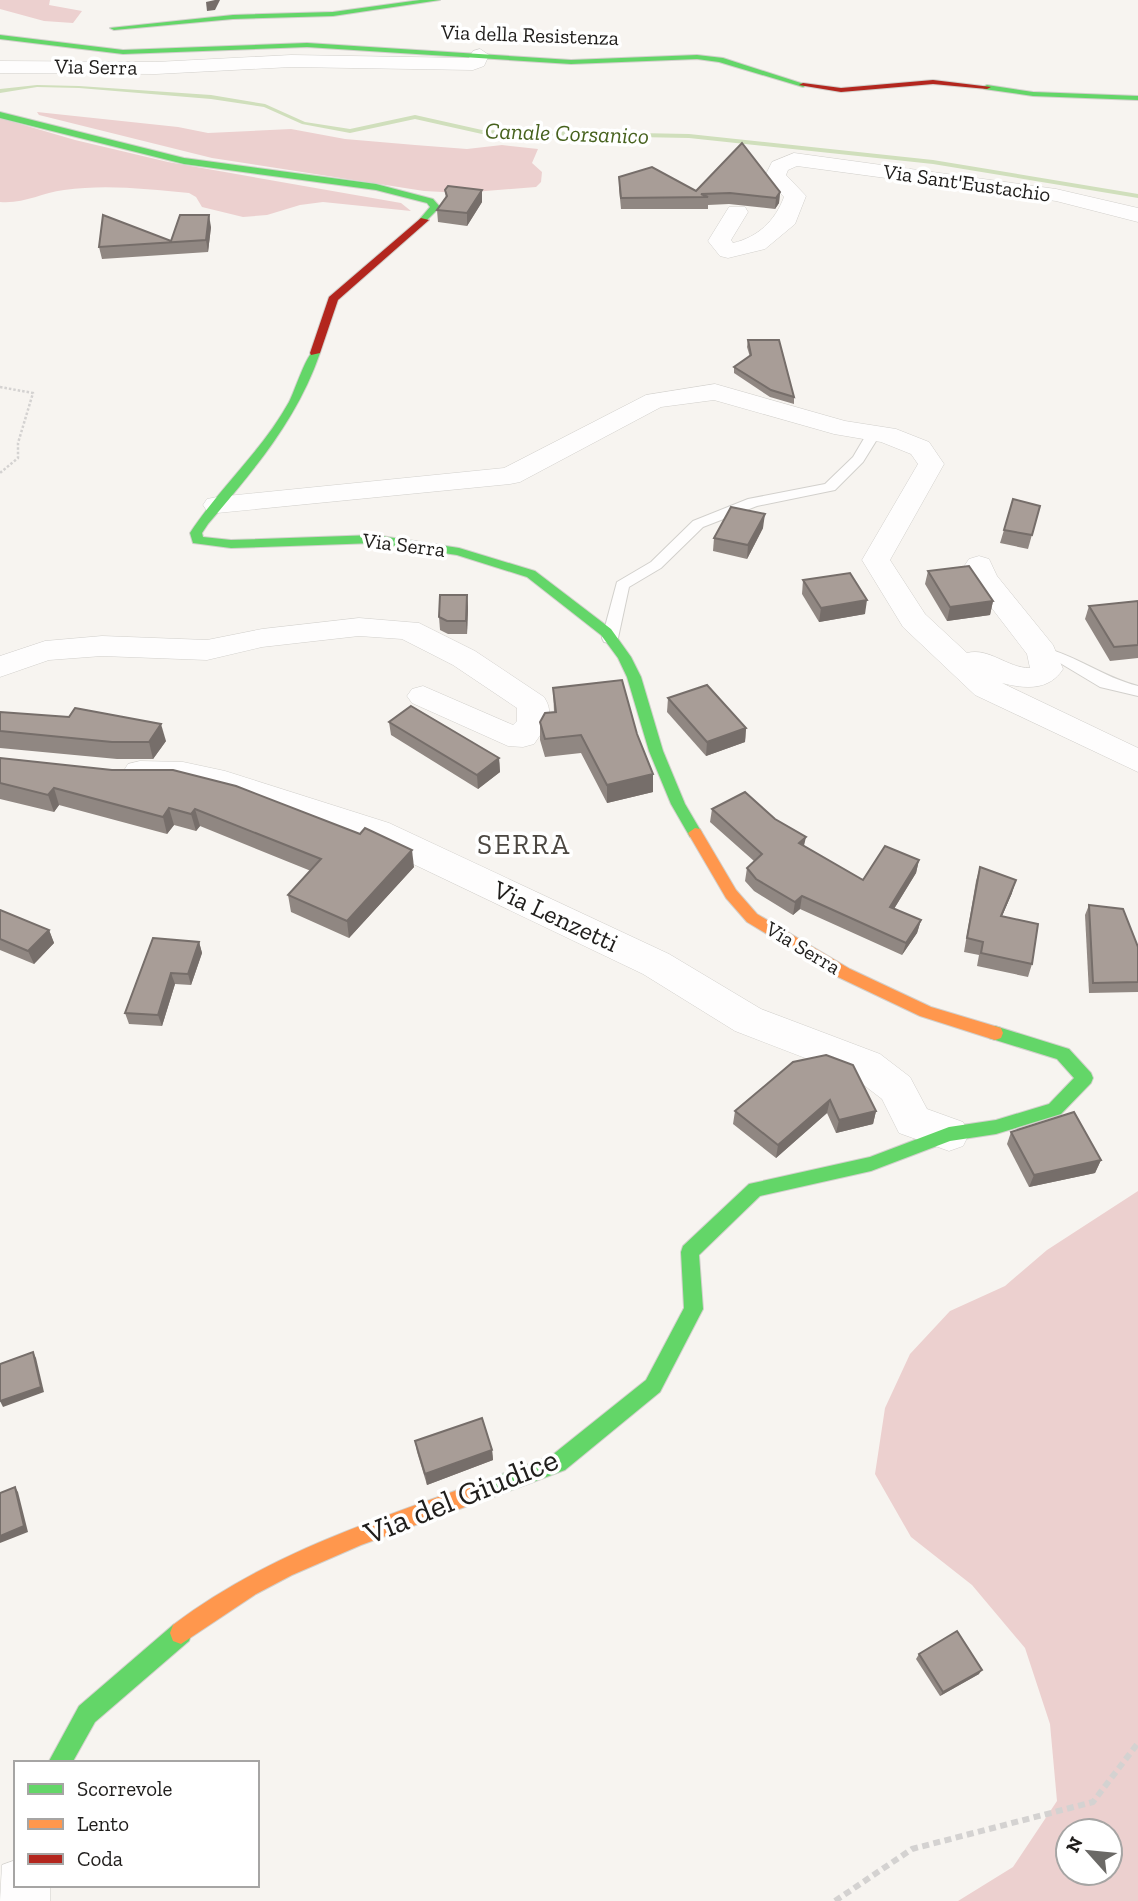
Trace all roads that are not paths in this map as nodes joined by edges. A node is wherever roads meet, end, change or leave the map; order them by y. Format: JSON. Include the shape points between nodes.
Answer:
{"nodes":[{"id":1,"x":436,"y":0,"type":"edge"},
{"id":2,"x":0,"y":23,"type":"edge"},
{"id":3,"x":52,"y":27,"type":"dead end"},
{"id":4,"x":99,"y":28,"type":"dead end"},
{"id":5,"x":0,"y":37,"type":"edge"},
{"id":6,"x":480,"y":55,"type":"junction"},
{"id":7,"x":0,"y":67,"type":"edge"},
{"id":8,"x":1138,"y":98,"type":"edge"},
{"id":9,"x":0,"y":115,"type":"edge"},
{"id":10,"x":737,"y":212,"type":"dead end"},
{"id":11,"x":1130,"y":213,"type":"edge"},
{"id":12,"x":1138,"y":232,"type":"edge"},
{"id":13,"x":874,"y":433,"type":"junction"},
{"id":14,"x":217,"y":505,"type":"junction"},
{"id":15,"x":979,"y":565,"type":"dead end"},
{"id":16,"x":932,"y":637,"type":"junction"},
{"id":17,"x":610,"y":638,"type":"junction"},
{"id":18,"x":1042,"y":652,"type":"junction"},
{"id":19,"x":0,"y":667,"type":"edge"},
{"id":20,"x":1138,"y":691,"type":"edge"},
{"id":21,"x":423,"y":696,"type":"dead end"},
{"id":22,"x":1138,"y":761,"type":"edge"},
{"id":23,"x":105,"y":772,"type":"edge"},
{"id":24,"x":949,"y":1134,"type":"junction"},
{"id":25,"x":60,"y":1761,"type":"edge"}],
"edges":[{"from":1,"to":4,"type":"street","name":"Via della Resistenza","via":[[333,14]]},
{"from":2,"to":3,"type":"street"},
{"from":5,"to":6,"type":"street","name":"Via della Resistenza","via":[[123,52],[307,45]]},
{"from":6,"to":7,"type":"street","name":"Via Serra","via":[[473,64],[290,61],[156,68]]},
{"from":6,"to":8,"type":"street","name":"Via della Resistenza","via":[[571,62],[697,57],[807,86],[841,90],[933,82],[1033,94]]},
{"from":9,"to":14,"type":"street","name":"Via Serra","via":[[184,161],[376,187],[424,199],[435,207],[333,299],[293,406],[256,462]]},
{"from":10,"to":11,"type":"street","name":"Via Sant'Eustachio","via":[[719,241],[728,251],[757,244],[787,219],[795,196],[775,176],[779,166],[794,159],[1056,195]]},
{"from":11,"to":12,"type":"street","via":[[1122,220]]},
{"from":13,"to":14,"type":"street","via":[[715,393],[655,400],[510,476]]},
{"from":13,"to":16,"type":"street","via":[[920,448],[930,464],[876,560],[914,620]]},
{"from":13,"to":17,"type":"lane","via":[[858,459],[830,487],[753,502],[698,524],[656,565],[622,585]]},
{"from":14,"to":17,"type":"street","name":"Via Serra","via":[[196,533],[197,540],[231,544],[375,539],[459,552],[531,574]]},
{"from":15,"to":18,"type":"street","via":[[983,577]]},
{"from":16,"to":18,"type":"street","via":[[998,671],[1032,679],[1048,669]]},
{"from":16,"to":22,"type":"street","via":[[986,688]]},
{"from":17,"to":24,"type":"street","name":"Via Serra","via":[[634,677],[678,804],[731,894],[752,918],[844,973],[926,1012],[1063,1054],[1085,1078],[1055,1109],[996,1127]]},
{"from":18,"to":20,"type":"lane","via":[[1066,659],[1106,683]]},
{"from":19,"to":21,"type":"street","via":[[45,651],[102,646],[207,650],[262,638],[359,627],[408,630],[464,658],[533,704],[533,722],[523,736],[508,735]]},
{"from":23,"to":24,"type":"street","name":"Via Lenzetti","via":[[183,773],[225,782],[377,832],[656,964],[748,1020],[866,1065],[896,1088],[913,1121]]},
{"from":24,"to":25,"type":"street","name":"Via del Giudice","via":[[871,1164],[755,1189],[690,1252],[694,1309],[653,1386],[558,1463],[285,1565],[202,1615],[86,1713]]}]}
